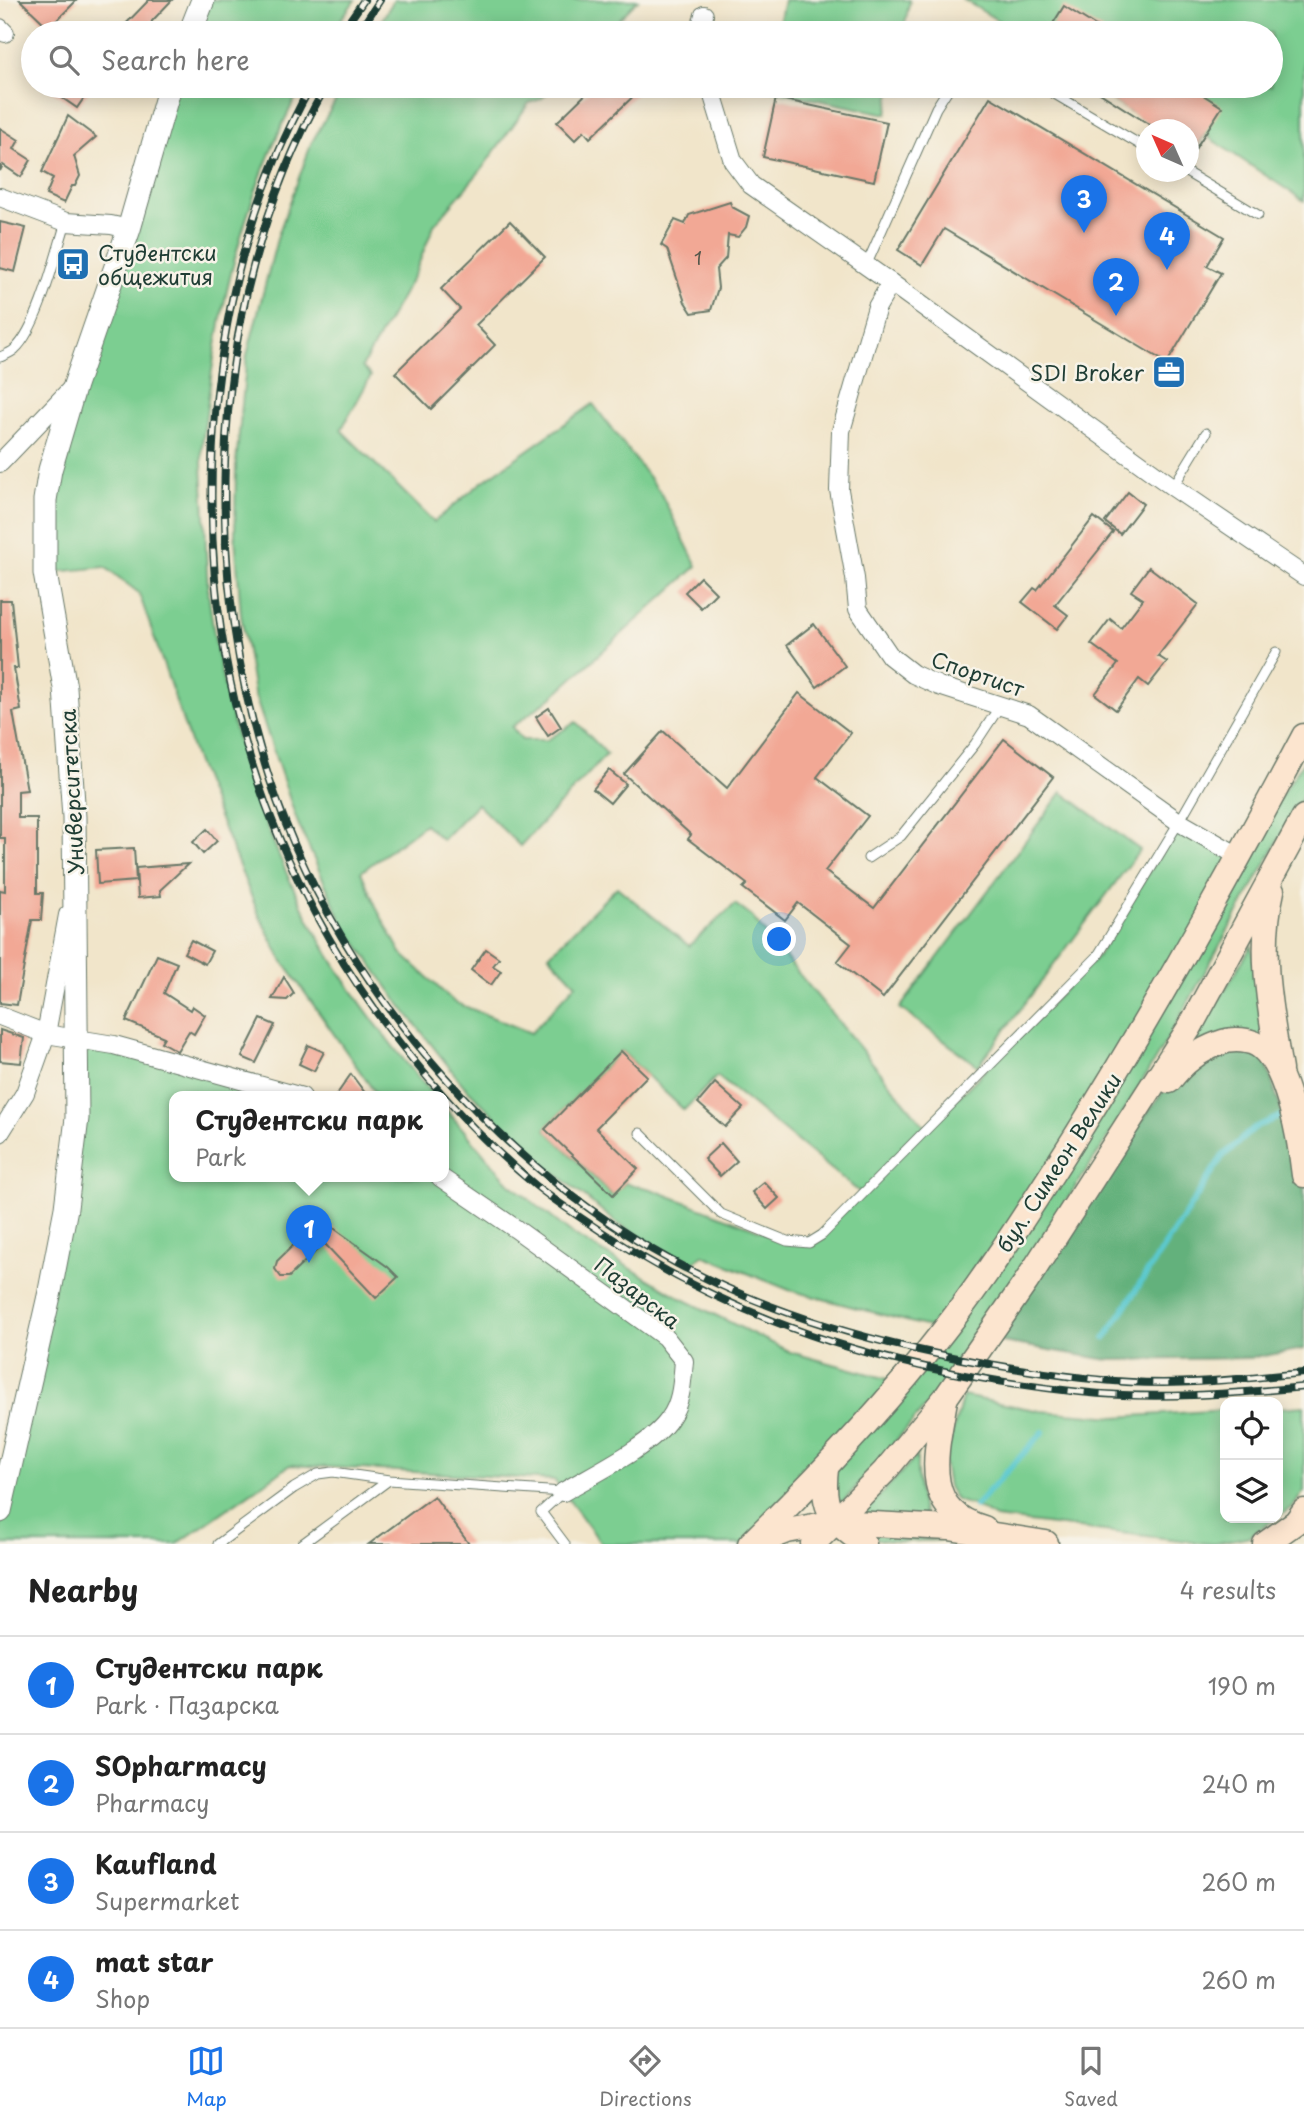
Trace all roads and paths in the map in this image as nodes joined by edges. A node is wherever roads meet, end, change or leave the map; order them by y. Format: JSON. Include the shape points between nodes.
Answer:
{"nodes":[{"id":1,"x":203,"y":0,"type":"edge"},
{"id":2,"x":704,"y":15,"type":"dead end"},
{"id":3,"x":195,"y":21,"type":"edge"},
{"id":4,"x":702,"y":21,"type":"edge"},
{"id":5,"x":167,"y":98,"type":"edge"},
{"id":6,"x":719,"y":98,"type":"edge"},
{"id":7,"x":942,"y":98,"type":"edge"},
{"id":8,"x":1061,"y":98,"type":"edge"},
{"id":9,"x":1136,"y":142,"type":"edge"},
{"id":10,"x":1199,"y":180,"type":"edge"},
{"id":11,"x":0,"y":197,"type":"edge"},
{"id":12,"x":1258,"y":215,"type":"dead end"},
{"id":13,"x":66,"y":222,"type":"junction"},
{"id":14,"x":129,"y":229,"type":"junction"},
{"id":15,"x":866,"y":266,"type":"junction"},
{"id":16,"x":891,"y":283,"type":"junction"},
{"id":17,"x":0,"y":357,"type":"edge"},
{"id":18,"x":75,"y":385,"type":"junction"},
{"id":19,"x":1206,"y":433,"type":"dead end"},
{"id":20,"x":0,"y":463,"type":"edge"},
{"id":21,"x":1173,"y":487,"type":"junction"},
{"id":22,"x":1280,"y":562,"type":"junction"},
{"id":23,"x":1304,"y":576,"type":"edge"},
{"id":24,"x":1304,"y":589,"type":"edge"},
{"id":25,"x":1276,"y":652,"type":"dead end"},
{"id":26,"x":1001,"y":704,"type":"junction"},
{"id":27,"x":1304,"y":736,"type":"edge"},
{"id":28,"x":1304,"y":817,"type":"edge"},
{"id":29,"x":1179,"y":822,"type":"junction"},
{"id":30,"x":1240,"y":857,"type":"junction"},
{"id":31,"x":868,"y":858,"type":"dead end"},
{"id":32,"x":1278,"y":867,"type":"junction"},
{"id":33,"x":75,"y":872,"type":"junction"},
{"id":34,"x":0,"y":1016,"type":"edge"},
{"id":35,"x":46,"y":1034,"type":"junction"},
{"id":36,"x":77,"y":1039,"type":"junction"},
{"id":37,"x":1282,"y":1077,"type":"junction"},
{"id":38,"x":280,"y":1091,"type":"edge"},
{"id":39,"x":0,"y":1133,"type":"edge"},
{"id":40,"x":640,"y":1133,"type":"dead end"},
{"id":41,"x":1303,"y":1164,"type":"edge"},
{"id":42,"x":1092,"y":1179,"type":"junction"},
{"id":43,"x":447,"y":1182,"type":"edge"},
{"id":44,"x":946,"y":1397,"type":"junction"},
{"id":45,"x":826,"y":1469,"type":"junction"},
{"id":46,"x":389,"y":1480,"type":"junction"},
{"id":47,"x":564,"y":1492,"type":"junction"},
{"id":48,"x":0,"y":1511,"type":"edge"},
{"id":49,"x":1304,"y":1511,"type":"edge"},
{"id":50,"x":835,"y":1522,"type":"junction"},
{"id":51,"x":218,"y":1544,"type":"edge"},
{"id":52,"x":302,"y":1544,"type":"edge"},
{"id":53,"x":565,"y":1544,"type":"edge"},
{"id":54,"x":750,"y":1544,"type":"edge"},
{"id":55,"x":756,"y":1544,"type":"edge"},
{"id":56,"x":813,"y":1544,"type":"edge"},
{"id":57,"x":864,"y":1544,"type":"edge"},
{"id":58,"x":1036,"y":1544,"type":"edge"},
{"id":59,"x":1048,"y":1544,"type":"edge"},
{"id":60,"x":1265,"y":1544,"type":"edge"}],
"edges":[{"from":1,"to":3,"type":"street"},
{"from":2,"to":4,"type":"street"},
{"from":5,"to":14,"type":"street","name":"Университетска"},
{"from":6,"to":15,"type":"street","via":[[733,161],[751,185]]},
{"from":7,"to":15,"type":"lane"},
{"from":8,"to":9,"type":"lane"},
{"from":10,"to":12,"type":"lane"},
{"from":11,"to":13,"type":"street"},
{"from":13,"to":14,"type":"street"},
{"from":13,"to":17,"type":"lane","via":[[26,334],[14,350]]},
{"from":14,"to":18,"type":"street","name":"Университетска"},
{"from":15,"to":16,"type":"street"},
{"from":16,"to":21,"type":"street"},
{"from":16,"to":26,"type":"street","name":"Спортист","via":[[877,307],[841,430],[839,490],[858,609],[890,656],[913,674]]},
{"from":18,"to":20,"type":"street"},
{"from":18,"to":33,"type":"street","name":"Университетска","via":[[45,500],[45,573],[65,688]]},
{"from":19,"to":21,"type":"lane"},
{"from":21,"to":22,"type":"street"},
{"from":22,"to":23,"type":"street"},
{"from":22,"to":24,"type":"street"},
{"from":25,"to":29,"type":"lane"},
{"from":26,"to":29,"type":"street","name":"Спортист","via":[[1029,715]]},
{"from":26,"to":31,"type":"lane","via":[[901,836]]},
{"from":27,"to":30,"type":"main road","name":"бул. Симеон Велики"},
{"from":28,"to":32,"type":"main road","name":"бул. Симеон Велики"},
{"from":29,"to":30,"type":"street","name":"Спортист"},
{"from":29,"to":40,"type":"lane","via":[[1097,957],[844,1214],[809,1243],[787,1241],[722,1214]]},
{"from":30,"to":45,"type":"main road","name":"бул. Симеон Велики","via":[[1126,1055],[1017,1229],[944,1331]]},
{"from":32,"to":37,"type":"main road","via":[[1266,915],[1265,946]]},
{"from":32,"to":42,"type":"main road","name":"бул. Симеон Велики","via":[[1190,1027]]},
{"from":33,"to":35,"type":"street"},
{"from":33,"to":36,"type":"street","name":"Университетска"},
{"from":34,"to":35,"type":"street"},
{"from":35,"to":36,"type":"street"},
{"from":35,"to":39,"type":"street","via":[[25,1093]]},
{"from":36,"to":38,"type":"street"},
{"from":36,"to":48,"type":"street","name":"Университетска","via":[[77,1118],[66,1208]]},
{"from":37,"to":41,"type":"main road"},
{"from":37,"to":42,"type":"main road","via":[[1261,1047],[1242,1040],[1202,1050],[1184,1062]]},
{"from":42,"to":44,"type":"main road","name":"бул. Симеон Велики"},
{"from":43,"to":47,"type":"street","name":"Пазарска","via":[[665,1337],[684,1361],[681,1394],[670,1419],[647,1442]]},
{"from":44,"to":50,"type":"main road","name":"бул. Симеон Велики"},
{"from":44,"to":59,"type":"main road","via":[[935,1478],[941,1495],[973,1525]]},
{"from":45,"to":50,"type":"main road","via":[[824,1491]]},
{"from":45,"to":54,"type":"main road","name":"бул. Симеон Велики"},
{"from":46,"to":47,"type":"lane"},
{"from":46,"to":51,"type":"lane","via":[[317,1474]]},
{"from":46,"to":52,"type":"lane"},
{"from":47,"to":53,"type":"lane","via":[[541,1512]]},
{"from":49,"to":60,"type":"main road"},
{"from":50,"to":55,"type":"main road","via":[[787,1531]]},
{"from":50,"to":56,"type":"main road","name":"бул. Симеон Велики"},
{"from":50,"to":57,"type":"main road"},
{"from":50,"to":59,"type":"main road","via":[[949,1528]]},
{"from":58,"to":59,"type":"main road"}]}
